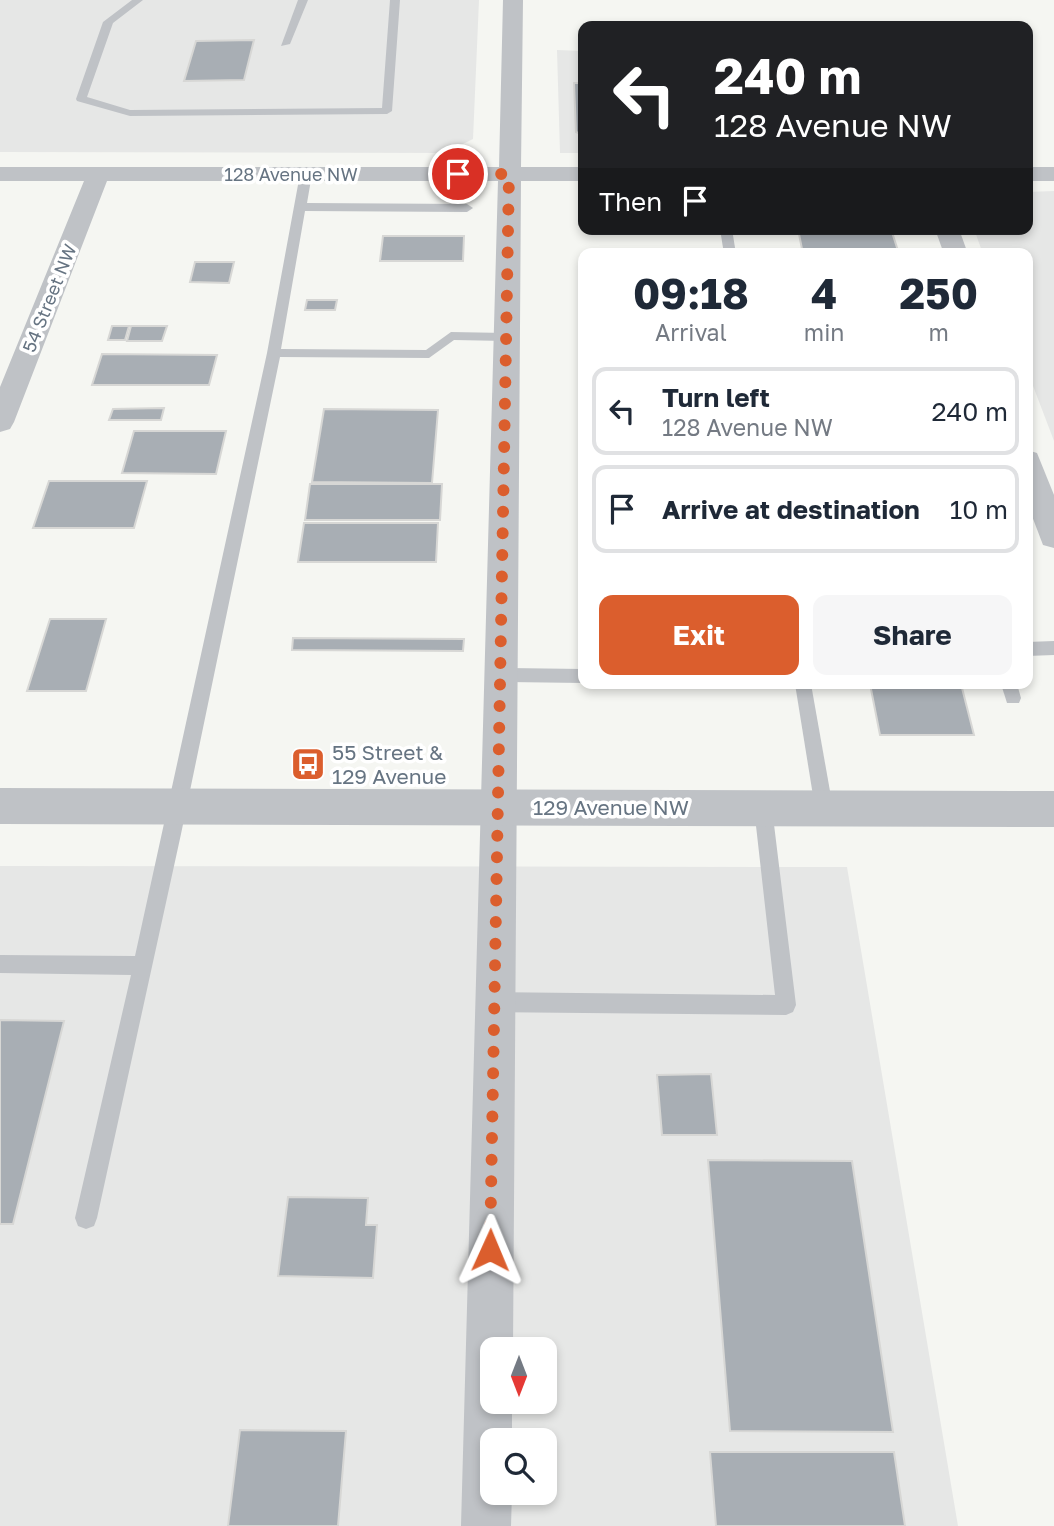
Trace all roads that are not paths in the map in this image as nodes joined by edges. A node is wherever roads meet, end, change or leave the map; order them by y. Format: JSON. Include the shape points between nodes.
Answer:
{"nodes":[{"id":1,"x":138,"y":0,"type":"edge"},
{"id":2,"x":303,"y":0,"type":"edge"},
{"id":3,"x":395,"y":0,"type":"edge"},
{"id":4,"x":513,"y":0,"type":"edge"},
{"id":5,"x":285,"y":44,"type":"dead end"},
{"id":6,"x":0,"y":174,"type":"edge"},
{"id":7,"x":98,"y":174,"type":"junction"},
{"id":8,"x":306,"y":174,"type":"junction"},
{"id":9,"x":509,"y":174,"type":"junction"},
{"id":10,"x":578,"y":174,"type":"edge"},
{"id":11,"x":1033,"y":174,"type":"edge"},
{"id":12,"x":1054,"y":174,"type":"edge"},
{"id":13,"x":301,"y":207,"type":"junction"},
{"id":14,"x":467,"y":208,"type":"dead end"},
{"id":15,"x":506,"y":337,"type":"junction"},
{"id":16,"x":274,"y":353,"type":"junction"},
{"id":17,"x":0,"y":422,"type":"edge"},
{"id":18,"x":1033,"y":477,"type":"edge"},
{"id":19,"x":1054,"y":537,"type":"edge"},
{"id":20,"x":1054,"y":648,"type":"edge"},
{"id":21,"x":1033,"y":649,"type":"edge"},
{"id":22,"x":500,"y":675,"type":"junction"},
{"id":23,"x":578,"y":676,"type":"edge"},
{"id":24,"x":804,"y":689,"type":"edge"},
{"id":25,"x":0,"y":806,"type":"edge"},
{"id":26,"x":178,"y":807,"type":"junction"},
{"id":27,"x":498,"y":807,"type":"junction"},
{"id":28,"x":763,"y":808,"type":"junction"},
{"id":29,"x":824,"y":808,"type":"junction"},
{"id":30,"x":1054,"y":809,"type":"edge"},
{"id":31,"x":0,"y":964,"type":"edge"},
{"id":32,"x":142,"y":966,"type":"junction"},
{"id":33,"x":494,"y":1002,"type":"junction"},
{"id":34,"x":86,"y":1218,"type":"dead end"},
{"id":35,"x":486,"y":1526,"type":"edge"}],
"edges":[{"from":1,"to":3,"type":"lane","via":[[108,22],[81,99],[130,113],[387,111]]},
{"from":2,"to":5,"type":"lane"},
{"from":4,"to":9,"type":"street"},
{"from":6,"to":7,"type":"street","name":"128 Avenue NW"},
{"from":7,"to":8,"type":"street","name":"128 Avenue NW"},
{"from":7,"to":17,"type":"street","name":"54 Street NW"},
{"from":8,"to":9,"type":"street","name":"128 Avenue NW"},
{"from":8,"to":13,"type":"lane"},
{"from":9,"to":10,"type":"street","name":"128 Avenue NW"},
{"from":9,"to":15,"type":"street"},
{"from":11,"to":12,"type":"street"},
{"from":13,"to":14,"type":"lane"},
{"from":13,"to":16,"type":"lane"},
{"from":15,"to":16,"type":"lane","via":[[451,337],[429,354]]},
{"from":15,"to":22,"type":"street"},
{"from":16,"to":26,"type":"lane"},
{"from":18,"to":19,"type":"street"},
{"from":20,"to":21,"type":"lane"},
{"from":22,"to":23,"type":"lane"},
{"from":22,"to":27,"type":"street"},
{"from":24,"to":29,"type":"lane"},
{"from":25,"to":26,"type":"street","name":"129 Avenue NW"},
{"from":26,"to":27,"type":"street","name":"129 Avenue NW"},
{"from":26,"to":32,"type":"lane"},
{"from":27,"to":28,"type":"street","name":"129 Avenue NW"},
{"from":27,"to":33,"type":"street"},
{"from":28,"to":29,"type":"street","name":"129 Avenue NW"},
{"from":28,"to":33,"type":"lane","via":[[786,1005]]},
{"from":29,"to":30,"type":"street","name":"129 Avenue NW"},
{"from":31,"to":32,"type":"lane"},
{"from":32,"to":34,"type":"lane"},
{"from":33,"to":35,"type":"street"}]}
